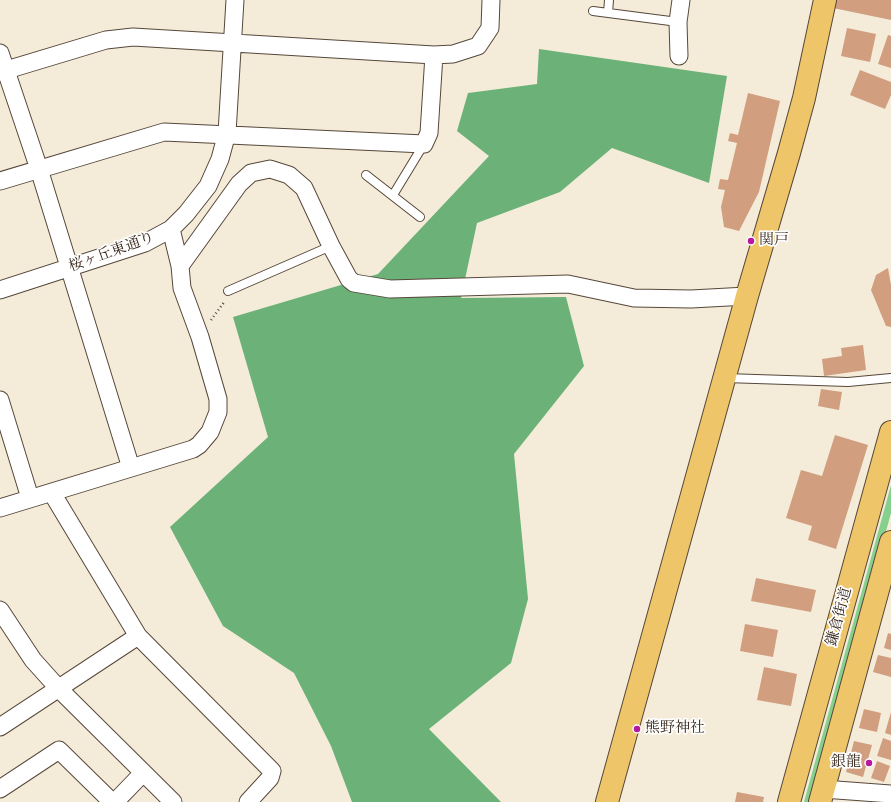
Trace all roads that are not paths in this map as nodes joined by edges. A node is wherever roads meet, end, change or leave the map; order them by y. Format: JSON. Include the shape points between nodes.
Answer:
{"nodes":[{"id":1,"x":235,"y":0,"type":"edge"},
{"id":2,"x":491,"y":0,"type":"edge"},
{"id":3,"x":609,"y":0,"type":"edge"},
{"id":4,"x":681,"y":0,"type":"edge"},
{"id":5,"x":825,"y":0,"type":"edge"},
{"id":6,"x":593,"y":11,"type":"dead end"},
{"id":7,"x":608,"y":13,"type":"junction"},
{"id":8,"x":678,"y":22,"type":"junction"},
{"id":9,"x":234,"y":44,"type":"junction"},
{"id":10,"x":0,"y":53,"type":"edge"},
{"id":11,"x":434,"y":55,"type":"junction"},
{"id":12,"x":679,"y":56,"type":"dead end"},
{"id":13,"x":3,"y":71,"type":"edge"},
{"id":14,"x":227,"y":133,"type":"junction"},
{"id":15,"x":424,"y":144,"type":"junction"},
{"id":16,"x":39,"y":168,"type":"junction"},
{"id":17,"x":366,"y":175,"type":"dead end"},
{"id":18,"x":0,"y":181,"type":"edge"},
{"id":19,"x":393,"y":195,"type":"junction"},
{"id":20,"x":420,"y":217,"type":"dead end"},
{"id":21,"x":171,"y":230,"type":"junction"},
{"id":22,"x":330,"y":246,"type":"junction"},
{"id":23,"x":180,"y":266,"type":"junction"},
{"id":24,"x":70,"y":268,"type":"junction"},
{"id":25,"x":0,"y":290,"type":"edge"},
{"id":26,"x":228,"y":291,"type":"road end"},
{"id":27,"x":747,"y":296,"type":"junction"},
{"id":28,"x":724,"y":378,"type":"junction"},
{"id":29,"x":891,"y":378,"type":"edge"},
{"id":30,"x":0,"y":400,"type":"edge"},
{"id":31,"x":891,"y":432,"type":"edge"},
{"id":32,"x":131,"y":468,"type":"junction"},
{"id":33,"x":52,"y":493,"type":"junction"},
{"id":34,"x":30,"y":498,"type":"junction"},
{"id":35,"x":0,"y":508,"type":"edge"},
{"id":36,"x":891,"y":542,"type":"edge"},
{"id":37,"x":0,"y":610,"type":"edge"},
{"id":38,"x":138,"y":636,"type":"junction"},
{"id":39,"x":59,"y":689,"type":"junction"},
{"id":40,"x":0,"y":727,"type":"edge"},
{"id":41,"x":143,"y":773,"type":"junction"},
{"id":42,"x":0,"y":790,"type":"edge"},
{"id":43,"x":891,"y":794,"type":"edge"},
{"id":44,"x":821,"y":795,"type":"edge"},
{"id":45,"x":112,"y":802,"type":"edge"},
{"id":46,"x":116,"y":802,"type":"edge"},
{"id":47,"x":173,"y":802,"type":"edge"},
{"id":48,"x":248,"y":802,"type":"edge"},
{"id":49,"x":607,"y":802,"type":"edge"},
{"id":50,"x":789,"y":802,"type":"edge"}],
"edges":[{"from":1,"to":9,"type":"street","name":"桜ヶ丘東通り"},
{"from":2,"to":11,"type":"street","via":[[490,28],[478,46],[453,54]]},
{"from":3,"to":7,"type":"lane"},
{"from":4,"to":8,"type":"street"},
{"from":5,"to":27,"type":"main road","via":[[804,98]]},
{"from":6,"to":7,"type":"lane"},
{"from":7,"to":8,"type":"lane"},
{"from":8,"to":12,"type":"street"},
{"from":9,"to":11,"type":"street"},
{"from":9,"to":13,"type":"street","via":[[133,37],[106,40]]},
{"from":9,"to":14,"type":"street","name":"桜ヶ丘東通り"},
{"from":10,"to":13,"type":"street"},
{"from":11,"to":15,"type":"street","via":[[428,134]]},
{"from":13,"to":16,"type":"street"},
{"from":14,"to":15,"type":"street"},
{"from":14,"to":16,"type":"street","via":[[164,132]]},
{"from":14,"to":21,"type":"street","name":"桜ヶ丘東通り","via":[[220,159],[208,186]]},
{"from":15,"to":19,"type":"lane"},
{"from":16,"to":18,"type":"street"},
{"from":16,"to":24,"type":"street"},
{"from":17,"to":19,"type":"lane"},
{"from":19,"to":20,"type":"lane"},
{"from":21,"to":23,"type":"street"},
{"from":21,"to":24,"type":"street","name":"桜ヶ丘東通り","via":[[145,243]]},
{"from":22,"to":23,"type":"street","via":[[304,188],[283,172],[264,170],[251,173],[239,184]]},
{"from":22,"to":26,"type":"lane"},
{"from":22,"to":27,"type":"street","via":[[354,283],[390,289],[568,284],[634,298],[691,299]]},
{"from":23,"to":32,"type":"street","via":[[182,288],[200,337],[218,399],[218,412],[214,426],[205,439],[193,449]]},
{"from":24,"to":25,"type":"street","name":"桜ヶ丘東通り"},
{"from":24,"to":32,"type":"street"},
{"from":27,"to":28,"type":"main road"},
{"from":28,"to":29,"type":"lane","via":[[848,382]]},
{"from":28,"to":49,"type":"main road"},
{"from":30,"to":34,"type":"street"},
{"from":31,"to":50,"type":"main road","name":"鎌倉街道"},
{"from":32,"to":33,"type":"street"},
{"from":33,"to":34,"type":"street"},
{"from":33,"to":38,"type":"street"},
{"from":34,"to":35,"type":"street"},
{"from":36,"to":44,"type":"main road","name":"鎌倉街道"},
{"from":37,"to":39,"type":"street","via":[[33,660]]},
{"from":38,"to":39,"type":"street"},
{"from":38,"to":48,"type":"street","via":[[272,771],[270,778]]},
{"from":39,"to":40,"type":"street"},
{"from":39,"to":41,"type":"street"},
{"from":41,"to":46,"type":"street"},
{"from":41,"to":47,"type":"street"},
{"from":42,"to":45,"type":"street","via":[[59,750]]},
{"from":43,"to":44,"type":"street"}]}
